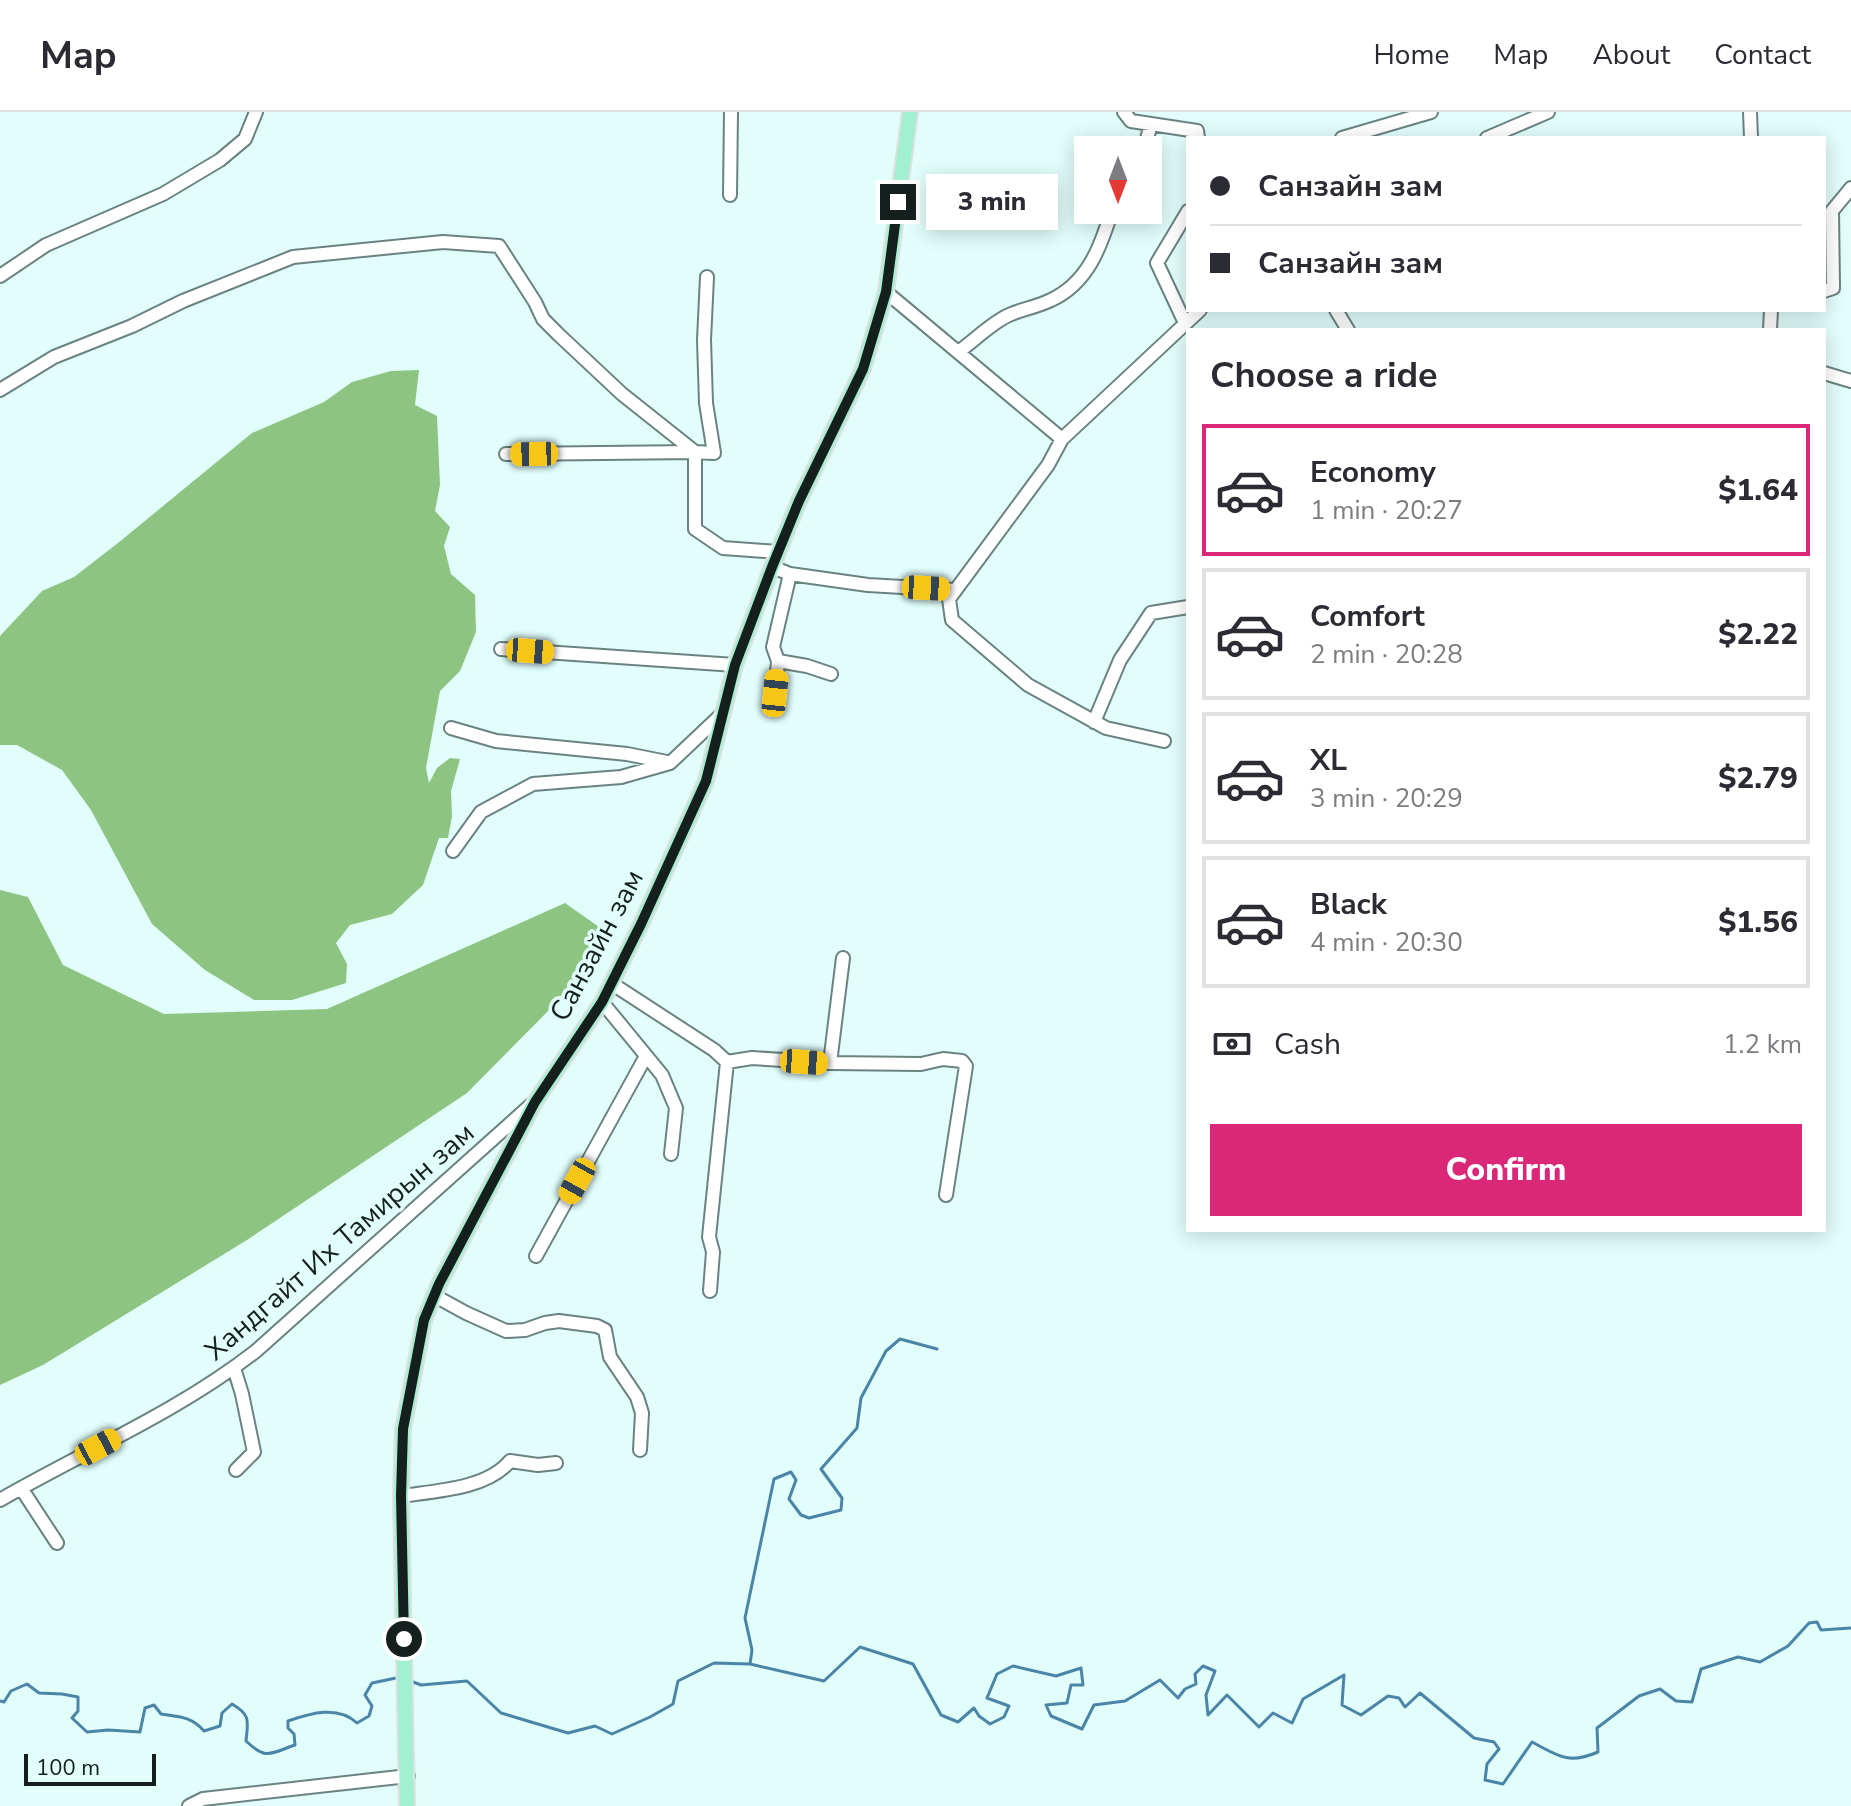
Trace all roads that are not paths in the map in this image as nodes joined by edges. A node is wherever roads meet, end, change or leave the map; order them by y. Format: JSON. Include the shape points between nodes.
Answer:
{"nodes":[{"id":1,"x":256,"y":112,"type":"edge"},
{"id":2,"x":731,"y":112,"type":"edge"},
{"id":3,"x":910,"y":112,"type":"edge"},
{"id":4,"x":1124,"y":112,"type":"edge"},
{"id":5,"x":1431,"y":112,"type":"edge"},
{"id":6,"x":1548,"y":112,"type":"edge"},
{"id":7,"x":1750,"y":112,"type":"edge"},
{"id":8,"x":1151,"y":124,"type":"junction"},
{"id":9,"x":1148,"y":136,"type":"edge"},
{"id":10,"x":1198,"y":136,"type":"edge"},
{"id":11,"x":1349,"y":136,"type":"edge"},
{"id":12,"x":1492,"y":136,"type":"edge"},
{"id":13,"x":1751,"y":136,"type":"edge"},
{"id":14,"x":1851,"y":188,"type":"edge"},
{"id":15,"x":730,"y":195,"type":"dead end"},
{"id":16,"x":1186,"y":214,"type":"edge"},
{"id":17,"x":1108,"y":224,"type":"edge"},
{"id":18,"x":0,"y":276,"type":"edge"},
{"id":19,"x":707,"y":277,"type":"dead end"},
{"id":20,"x":1826,"y":290,"type":"edge"},
{"id":21,"x":886,"y":292,"type":"junction"},
{"id":22,"x":1198,"y":312,"type":"edge"},
{"id":23,"x":1185,"y":323,"type":"junction"},
{"id":24,"x":958,"y":352,"type":"junction"},
{"id":25,"x":1826,"y":374,"type":"edge"},
{"id":26,"x":1851,"y":381,"type":"edge"},
{"id":27,"x":0,"y":390,"type":"edge"},
{"id":28,"x":1062,"y":439,"type":"junction"},
{"id":29,"x":695,"y":452,"type":"junction"},
{"id":30,"x":506,"y":454,"type":"dead end"},
{"id":31,"x":778,"y":552,"type":"junction"},
{"id":32,"x":772,"y":567,"type":"junction"},
{"id":33,"x":790,"y":574,"type":"junction"},
{"id":34,"x":954,"y":590,"type":"junction"},
{"id":35,"x":1186,"y":607,"type":"edge"},
{"id":36,"x":501,"y":649,"type":"dead end"},
{"id":37,"x":778,"y":661,"type":"junction"},
{"id":38,"x":735,"y":665,"type":"junction"},
{"id":39,"x":831,"y":674,"type":"dead end"},
{"id":40,"x":775,"y":693,"type":"dead end"},
{"id":41,"x":723,"y":713,"type":"junction"},
{"id":42,"x":1094,"y":722,"type":"junction"},
{"id":43,"x":451,"y":728,"type":"dead end"},
{"id":44,"x":1164,"y":741,"type":"dead end"},
{"id":45,"x":670,"y":763,"type":"junction"},
{"id":46,"x":453,"y":851,"type":"dead end"},
{"id":47,"x":843,"y":958,"type":"dead end"},
{"id":48,"x":611,"y":983,"type":"junction"},
{"id":49,"x":602,"y":1002,"type":"junction"},
{"id":50,"x":646,"y":1056,"type":"junction"},
{"id":51,"x":727,"y":1062,"type":"junction"},
{"id":52,"x":830,"y":1063,"type":"junction"},
{"id":53,"x":535,"y":1102,"type":"junction"},
{"id":54,"x":671,"y":1154,"type":"dead end"},
{"id":55,"x":946,"y":1195,"type":"dead end"},
{"id":56,"x":536,"y":1256,"type":"dead end"},
{"id":57,"x":710,"y":1291,"type":"dead end"},
{"id":58,"x":435,"y":1296,"type":"junction"},
{"id":59,"x":234,"y":1368,"type":"junction"},
{"id":60,"x":640,"y":1450,"type":"dead end"},
{"id":61,"x":556,"y":1463,"type":"dead end"},
{"id":62,"x":236,"y":1470,"type":"dead end"},
{"id":63,"x":21,"y":1488,"type":"junction"},
{"id":64,"x":401,"y":1496,"type":"junction"},
{"id":65,"x":0,"y":1500,"type":"edge"},
{"id":66,"x":57,"y":1543,"type":"dead end"},
{"id":67,"x":408,"y":1776,"type":"junction"},
{"id":68,"x":189,"y":1806,"type":"edge"},
{"id":69,"x":407,"y":1806,"type":"edge"}],
"edges":[{"from":1,"to":18,"type":"street","via":[[245,139],[220,160],[163,194],[46,245]]},
{"from":2,"to":15,"type":"street"},
{"from":3,"to":21,"type":"main road","name":"Санзайн зам"},
{"from":4,"to":8,"type":"street","via":[[1131,121]]},
{"from":5,"to":11,"type":"street"},
{"from":6,"to":12,"type":"street"},
{"from":7,"to":13,"type":"street"},
{"from":8,"to":9,"type":"street"},
{"from":8,"to":10,"type":"street","via":[[1197,131]]},
{"from":14,"to":20,"type":"street","via":[[1832,211],[1833,288]]},
{"from":16,"to":23,"type":"street","via":[[1157,263]]},
{"from":17,"to":24,"type":"street","via":[[1093,261],[1076,283],[1053,300],[1006,316]]},
{"from":19,"to":29,"type":"street","via":[[706,403],[714,453]]},
{"from":21,"to":24,"type":"street"},
{"from":21,"to":31,"type":"main road","name":"Санзайн зам","via":[[863,369]]},
{"from":22,"to":23,"type":"street"},
{"from":23,"to":28,"type":"street"},
{"from":24,"to":28,"type":"street"},
{"from":25,"to":26,"type":"street"},
{"from":27,"to":29,"type":"street","via":[[54,357],[293,257],[443,242],[499,246],[543,319],[622,394]]},
{"from":28,"to":34,"type":"street"},
{"from":29,"to":30,"type":"street"},
{"from":29,"to":31,"type":"street","via":[[695,529],[723,548]]},
{"from":31,"to":32,"type":"main road","name":"Санзайн зам"},
{"from":32,"to":33,"type":"street"},
{"from":32,"to":38,"type":"main road","name":"Санзайн зам"},
{"from":33,"to":34,"type":"street"},
{"from":33,"to":37,"type":"street","via":[[773,647]]},
{"from":34,"to":42,"type":"street","via":[[948,605],[960,629],[1028,685]]},
{"from":35,"to":42,"type":"street","via":[[1151,613],[1120,660]]},
{"from":36,"to":38,"type":"street"},
{"from":37,"to":39,"type":"street"},
{"from":37,"to":40,"type":"street"},
{"from":38,"to":41,"type":"main road","name":"Санзайн зам"},
{"from":41,"to":45,"type":"street"},
{"from":41,"to":48,"type":"main road","name":"Санзайн зам","via":[[706,781]]},
{"from":42,"to":44,"type":"street"},
{"from":43,"to":45,"type":"street","via":[[496,741]]},
{"from":45,"to":46,"type":"street","via":[[621,777],[533,784],[481,812]]},
{"from":47,"to":52,"type":"street"},
{"from":48,"to":49,"type":"main road","name":"Санзайн зам"},
{"from":48,"to":51,"type":"street"},
{"from":49,"to":50,"type":"street"},
{"from":49,"to":53,"type":"main road","name":"Санзайн зам"},
{"from":50,"to":54,"type":"street","via":[[662,1075],[676,1108]]},
{"from":50,"to":56,"type":"street"},
{"from":51,"to":52,"type":"street","via":[[752,1058]]},
{"from":51,"to":57,"type":"street","via":[[709,1237]]},
{"from":52,"to":55,"type":"street","via":[[962,1061],[966,1066]]},
{"from":53,"to":58,"type":"main road","name":"Санзайн зам"},
{"from":53,"to":59,"type":"street","name":"Хандгайт Их Тамирын зам"},
{"from":58,"to":60,"type":"street","via":[[506,1331],[559,1321],[605,1330],[610,1357],[642,1413]]},
{"from":58,"to":64,"type":"main road","name":"Санзайн зам","via":[[424,1320],[403,1429]]},
{"from":59,"to":62,"type":"street","via":[[254,1452]]},
{"from":59,"to":63,"type":"street","name":"Хандгайт Их Тамирын зам"},
{"from":61,"to":64,"type":"street","via":[[510,1461],[487,1479]]},
{"from":63,"to":65,"type":"street","name":"Хандгайт Их Тамирын зам"},
{"from":63,"to":66,"type":"street"},
{"from":64,"to":67,"type":"main road","name":"Санзайн зам"},
{"from":67,"to":68,"type":"street","via":[[203,1799]]},
{"from":67,"to":69,"type":"main road","name":"Санзайн зам"}]}
